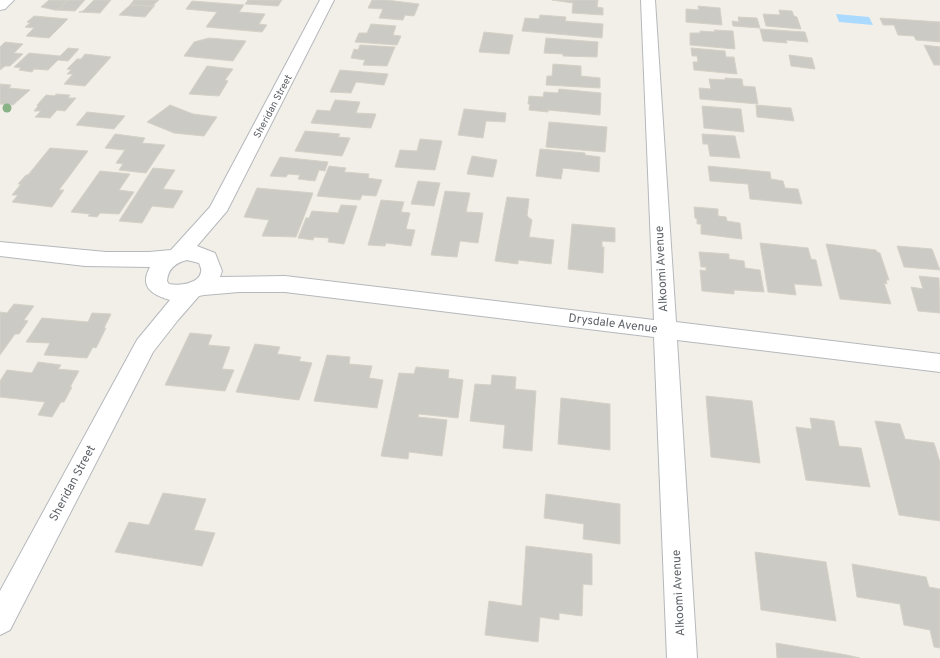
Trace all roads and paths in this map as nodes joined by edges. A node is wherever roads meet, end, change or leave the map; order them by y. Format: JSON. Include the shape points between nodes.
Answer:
{"nodes":[{"id":1,"x":7,"y":0,"type":"edge"},
{"id":2,"x":327,"y":0,"type":"edge"},
{"id":3,"x":648,"y":0,"type":"edge"},
{"id":4,"x":0,"y":6,"type":"edge"},
{"id":5,"x":217,"y":211,"type":"junction"},
{"id":6,"x":0,"y":249,"type":"edge"},
{"id":7,"x":174,"y":256,"type":"junction"},
{"id":8,"x":79,"y":259,"type":"junction"},
{"id":9,"x":210,"y":260,"type":"junction"},
{"id":10,"x":158,"y":284,"type":"junction"},
{"id":11,"x":285,"y":284,"type":"junction"},
{"id":12,"x":195,"y":289,"type":"junction"},
{"id":13,"x":665,"y":330,"type":"junction"},
{"id":14,"x":145,"y":346,"type":"junction"},
{"id":15,"x":940,"y":363,"type":"edge"},
{"id":16,"x":0,"y":620,"type":"edge"},
{"id":17,"x":682,"y":658,"type":"edge"}],
"edges":[{"from":1,"to":4,"type":"street"},
{"from":2,"to":5,"type":"street","name":"Sheridan Street"},
{"from":3,"to":13,"type":"street","name":"Alkoomi Avenue"},
{"from":5,"to":7,"type":"street","name":"Sheridan Street"},
{"from":5,"to":9,"type":"street","name":"Sheridan Street","via":[[209,241]]},
{"from":6,"to":8,"type":"street"},
{"from":7,"to":8,"type":"street","via":[[142,261]]},
{"from":7,"to":9,"type":"street","via":[[195,253]]},
{"from":7,"to":10,"type":"street","via":[[159,269],[156,275]]},
{"from":8,"to":10,"type":"street","via":[[135,272]]},
{"from":9,"to":11,"type":"street","name":"Drysdale Avenue","via":[[246,275]]},
{"from":9,"to":12,"type":"street","via":[[213,269],[211,275]]},
{"from":10,"to":12,"type":"street","via":[[164,291],[172,293]]},
{"from":10,"to":14,"type":"street","name":"Sheridan Street","via":[[155,312]]},
{"from":11,"to":12,"type":"street","name":"Drysdale Avenue","via":[[239,284]]},
{"from":11,"to":13,"type":"street","name":"Drysdale Avenue"},
{"from":12,"to":14,"type":"street","name":"Sheridan Street","via":[[170,314]]},
{"from":13,"to":15,"type":"street","name":"Drysdale Avenue"},
{"from":13,"to":17,"type":"street","name":"Alkoomi Avenue"},
{"from":14,"to":16,"type":"street","name":"Sheridan Street"}]}
